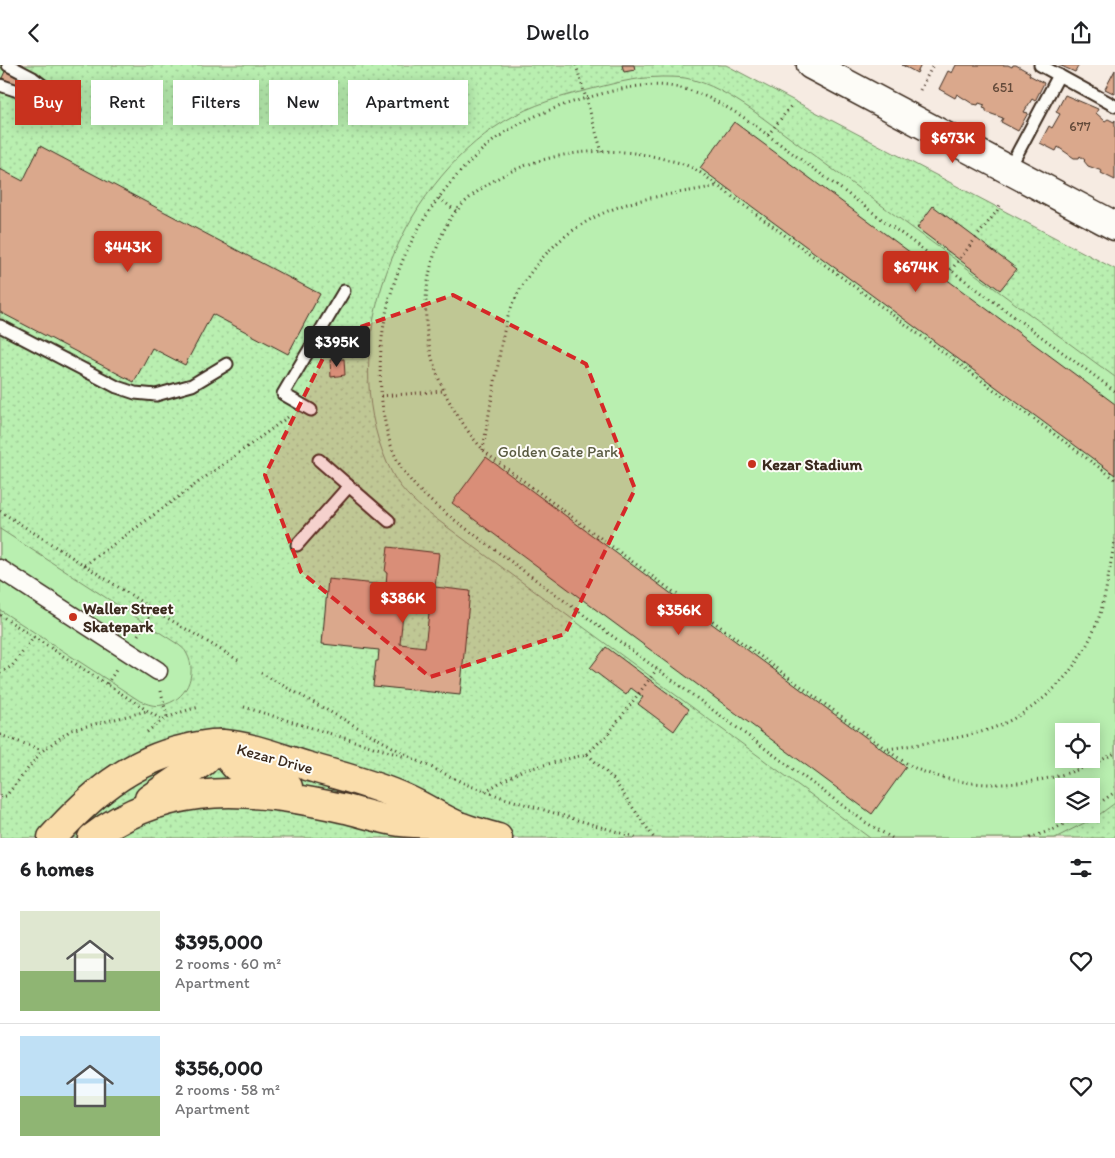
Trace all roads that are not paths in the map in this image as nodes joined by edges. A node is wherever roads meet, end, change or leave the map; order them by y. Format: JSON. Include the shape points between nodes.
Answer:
{"nodes":[{"id":1,"x":8,"y":65,"type":"edge"},
{"id":2,"x":811,"y":65,"type":"edge"},
{"id":3,"x":1040,"y":65,"type":"edge"},
{"id":4,"x":1060,"y":75,"type":"junction"},
{"id":5,"x":0,"y":85,"type":"edge"},
{"id":6,"x":1115,"y":106,"type":"edge"},
{"id":7,"x":1009,"y":169,"type":"junction"},
{"id":8,"x":1115,"y":226,"type":"edge"},
{"id":9,"x":344,"y":291,"type":"dead end"},
{"id":10,"x":0,"y":326,"type":"edge"},
{"id":11,"x":226,"y":363,"type":"dead end"},
{"id":12,"x":308,"y":408,"type":"road end"},
{"id":13,"x":319,"y":461,"type":"dead end"},
{"id":14,"x":349,"y":486,"type":"junction"},
{"id":15,"x":389,"y":521,"type":"dead end"},
{"id":16,"x":297,"y":545,"type":"dead end"},
{"id":17,"x":0,"y":569,"type":"edge"},
{"id":18,"x":158,"y":671,"type":"dead end"},
{"id":19,"x":221,"y":744,"type":"junction"},
{"id":20,"x":346,"y":809,"type":"junction"},
{"id":21,"x":118,"y":820,"type":"junction"},
{"id":22,"x":458,"y":826,"type":"junction"},
{"id":23,"x":52,"y":838,"type":"edge"},
{"id":24,"x":92,"y":838,"type":"edge"},
{"id":25,"x":498,"y":838,"type":"edge"}],
"edges":[{"from":1,"to":5,"type":"lane","via":[[33,78],[76,110]]},
{"from":2,"to":7,"type":"main road"},
{"from":3,"to":4,"type":"lane"},
{"from":4,"to":6,"type":"lane"},
{"from":4,"to":7,"type":"lane"},
{"from":7,"to":8,"type":"main road"},
{"from":9,"to":12,"type":"lane","via":[[283,394]]},
{"from":10,"to":11,"type":"lane","via":[[117,387],[135,393],[156,395],[192,385]]},
{"from":13,"to":14,"type":"lane"},
{"from":14,"to":15,"type":"lane"},
{"from":14,"to":16,"type":"lane"},
{"from":17,"to":18,"type":"street"},
{"from":19,"to":20,"type":"main road","via":[[236,767]]},
{"from":19,"to":21,"type":"main road","via":[[203,762]]},
{"from":19,"to":22,"type":"main road","name":"Kezar Drive","via":[[368,785],[404,798]]},
{"from":19,"to":23,"type":"main road","name":"Kezar Drive","via":[[173,752],[126,773],[105,786]]},
{"from":20,"to":21,"type":"main road","name":"Kezar Drive","via":[[266,794],[220,793],[160,803]]},
{"from":20,"to":22,"type":"main road","name":"Kezar Drive","via":[[395,821]]},
{"from":21,"to":24,"type":"main road","name":"Kezar Drive"},
{"from":22,"to":25,"type":"main road","name":"Kezar Drive"}]}
